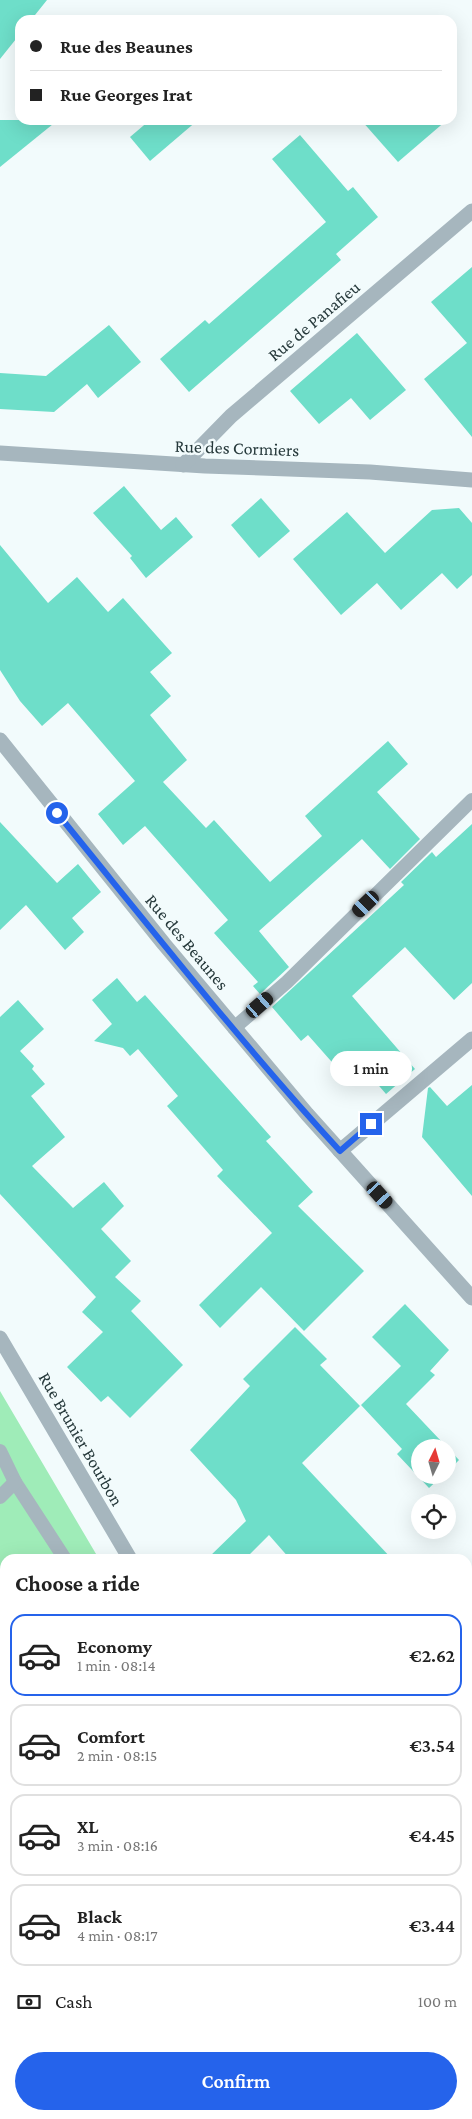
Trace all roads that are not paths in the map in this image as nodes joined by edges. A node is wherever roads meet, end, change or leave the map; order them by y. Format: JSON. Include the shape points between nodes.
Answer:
{"nodes":[{"id":1,"x":472,"y":211,"type":"edge"},
{"id":2,"x":0,"y":453,"type":"edge"},
{"id":3,"x":184,"y":464,"type":"junction"},
{"id":4,"x":472,"y":480,"type":"edge"},
{"id":5,"x":0,"y":740,"type":"edge"},
{"id":6,"x":472,"y":800,"type":"edge"},
{"id":7,"x":234,"y":1028,"type":"junction"},
{"id":8,"x":472,"y":1039,"type":"edge"},
{"id":9,"x":340,"y":1151,"type":"junction"},
{"id":10,"x":472,"y":1298,"type":"edge"},
{"id":11,"x":0,"y":1338,"type":"edge"},
{"id":12,"x":0,"y":1451,"type":"edge"},
{"id":13,"x":15,"y":1482,"type":"junction"},
{"id":14,"x":0,"y":1497,"type":"edge"},
{"id":15,"x":62,"y":1554,"type":"edge"},
{"id":16,"x":127,"y":1554,"type":"edge"}],
"edges":[{"from":1,"to":3,"type":"street","name":"Rue de Panafieu","via":[[231,416]]},
{"from":2,"to":3,"type":"street","name":"Rue des Cormiers"},
{"from":3,"to":4,"type":"street","name":"Rue des Cormiers"},
{"from":5,"to":7,"type":"street","name":"Rue des Beaunes"},
{"from":6,"to":7,"type":"lane","via":[[287,982]]},
{"from":7,"to":9,"type":"street","name":"Rue des Beaunes"},
{"from":8,"to":9,"type":"street"},
{"from":9,"to":10,"type":"street","name":"Rue des Beaunes"},
{"from":11,"to":16,"type":"street","name":"Rue Brunier Bourbon"},
{"from":12,"to":13,"type":"lane"},
{"from":13,"to":14,"type":"lane"},
{"from":13,"to":15,"type":"lane"}]}
